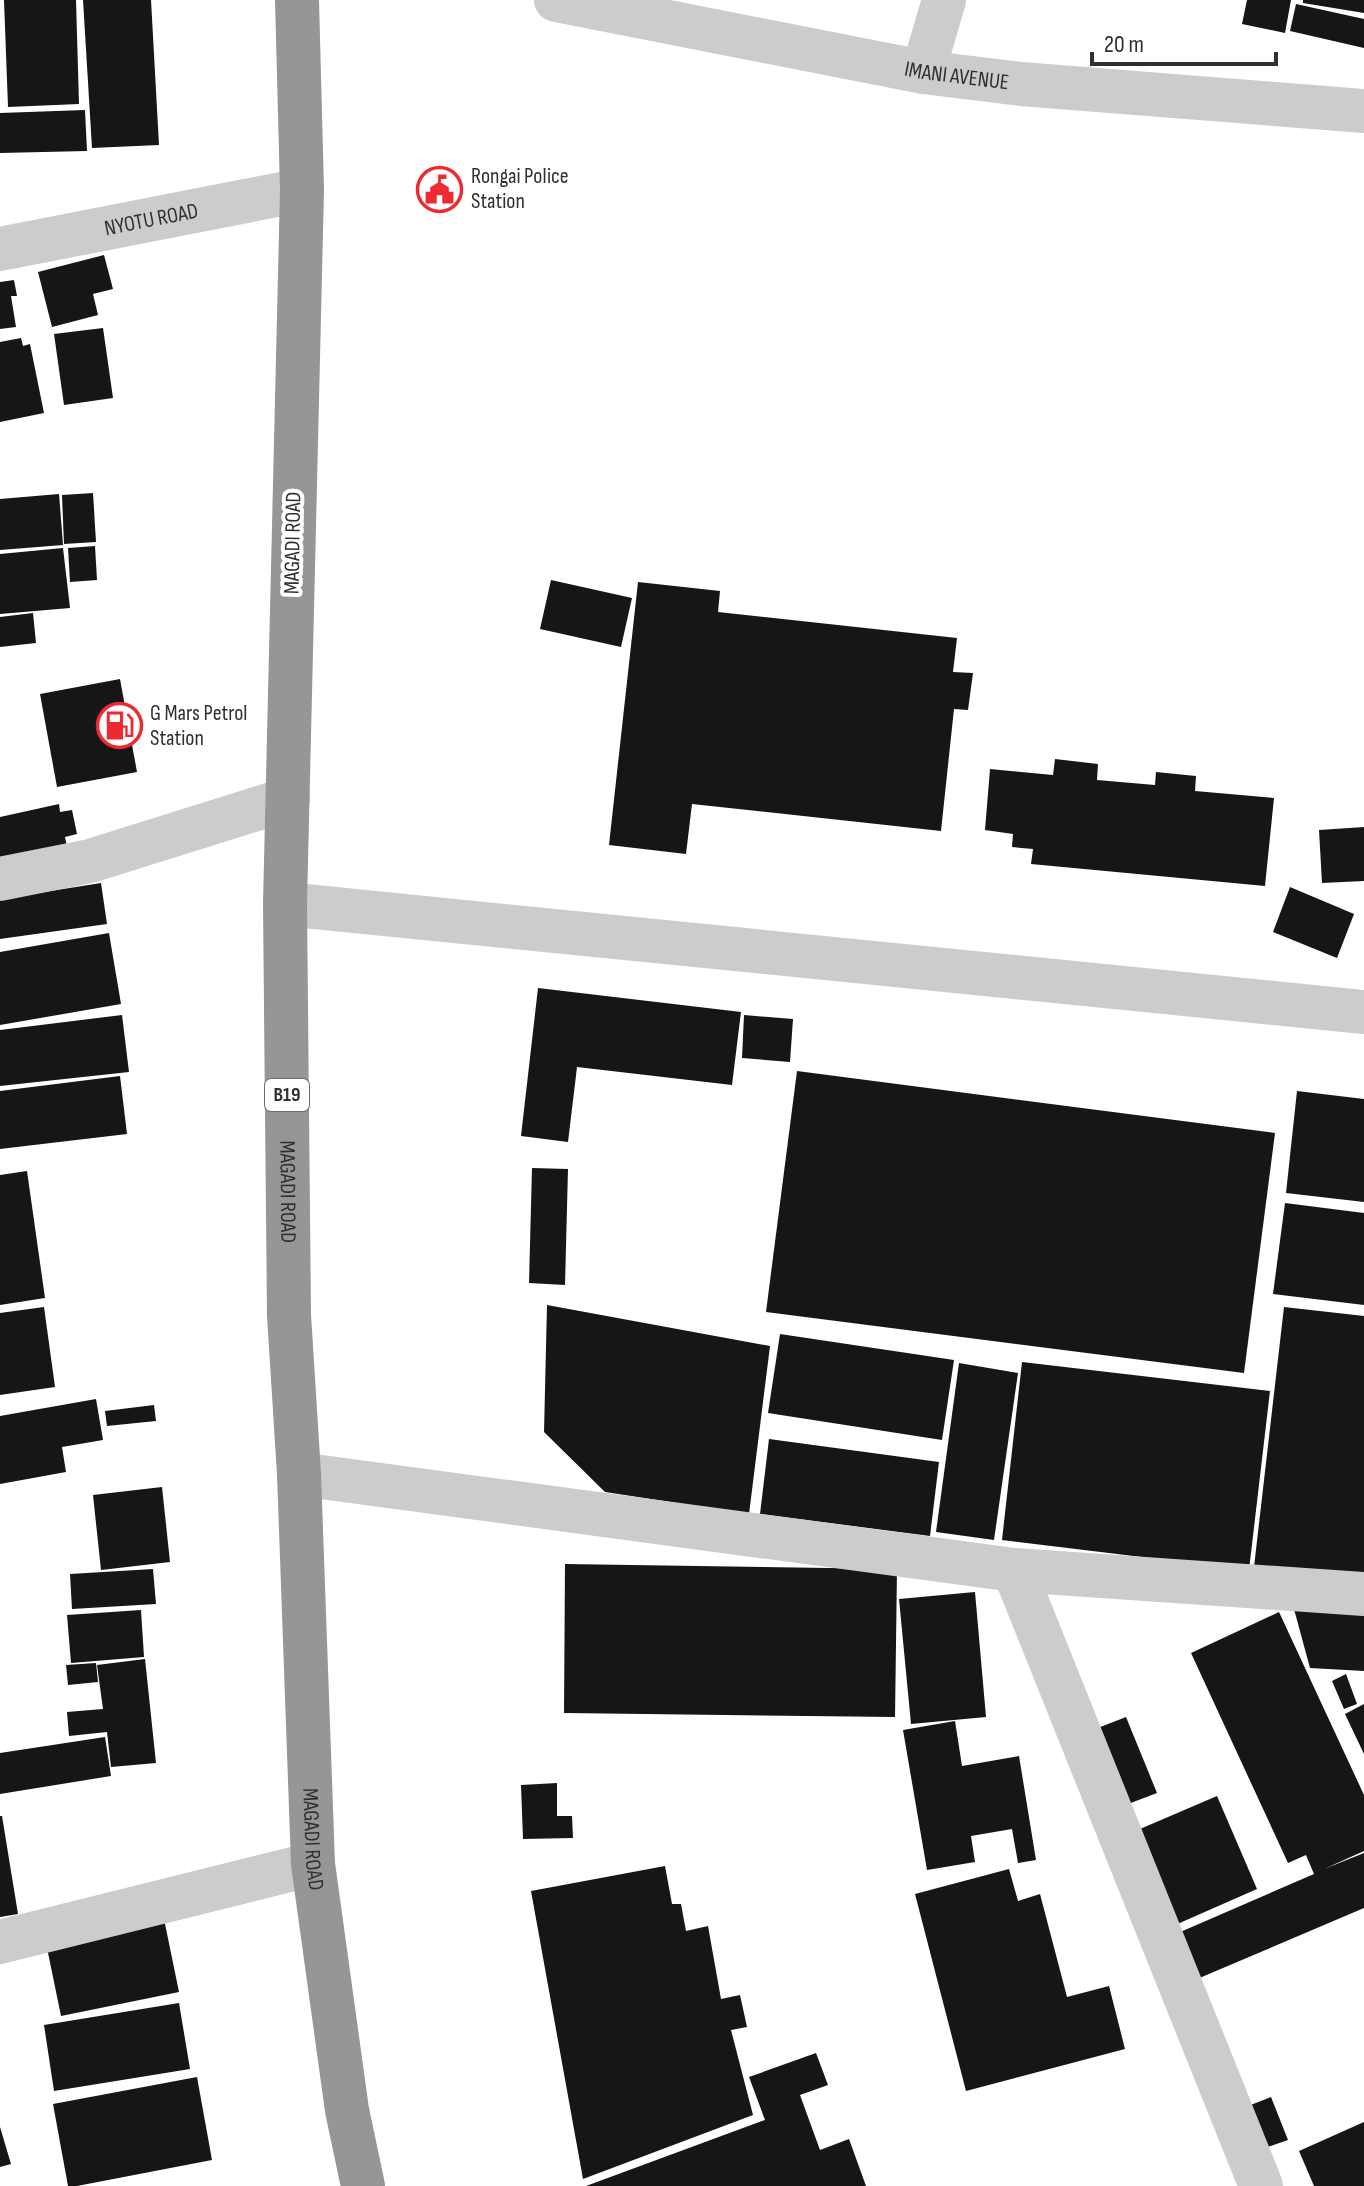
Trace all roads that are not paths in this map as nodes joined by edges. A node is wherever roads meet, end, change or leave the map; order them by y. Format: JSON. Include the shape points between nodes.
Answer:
{"nodes":[{"id":1,"x":297,"y":0,"type":"edge"},
{"id":2,"x":556,"y":0,"type":"edge"},
{"id":3,"x":944,"y":0,"type":"edge"},
{"id":4,"x":923,"y":72,"type":"junction"},
{"id":5,"x":1364,"y":111,"type":"edge"},
{"id":6,"x":302,"y":190,"type":"junction"},
{"id":7,"x":0,"y":249,"type":"edge"},
{"id":8,"x":288,"y":799,"type":"junction"},
{"id":9,"x":0,"y":879,"type":"edge"},
{"id":10,"x":285,"y":904,"type":"junction"},
{"id":11,"x":1364,"y":1012,"type":"edge"},
{"id":12,"x":299,"y":1474,"type":"junction"},
{"id":13,"x":1014,"y":1570,"type":"junction"},
{"id":14,"x":1364,"y":1594,"type":"edge"},
{"id":15,"x":313,"y":1864,"type":"junction"},
{"id":16,"x":0,"y":1942,"type":"edge"},
{"id":17,"x":363,"y":2186,"type":"edge"},
{"id":18,"x":1261,"y":2186,"type":"edge"}],
"edges":[{"from":1,"to":6,"type":"highway","name":"MAGADI ROAD","number":"B19"},
{"from":2,"to":4,"type":"street","name":"IMANI AVENUE"},
{"from":3,"to":4,"type":"street"},
{"from":4,"to":5,"type":"street","name":"IMANI AVENUE"},
{"from":6,"to":7,"type":"street","name":"NYOTU ROAD"},
{"from":6,"to":8,"type":"highway","name":"MAGADI ROAD","number":"B19"},
{"from":8,"to":9,"type":"street","via":[[90,861]]},
{"from":8,"to":10,"type":"highway","name":"MAGADI ROAD","number":"B19"},
{"from":10,"to":11,"type":"street"},
{"from":10,"to":12,"type":"highway","name":"MAGADI ROAD","number":"B19","via":[[289,1315]]},
{"from":12,"to":13,"type":"street"},
{"from":12,"to":15,"type":"highway","name":"MAGADI ROAD","number":"B19"},
{"from":13,"to":14,"type":"street"},
{"from":13,"to":18,"type":"street"},
{"from":15,"to":16,"type":"street"},
{"from":15,"to":17,"type":"highway","name":"MAGADI ROAD","number":"B19","via":[[347,2110]]}]}
